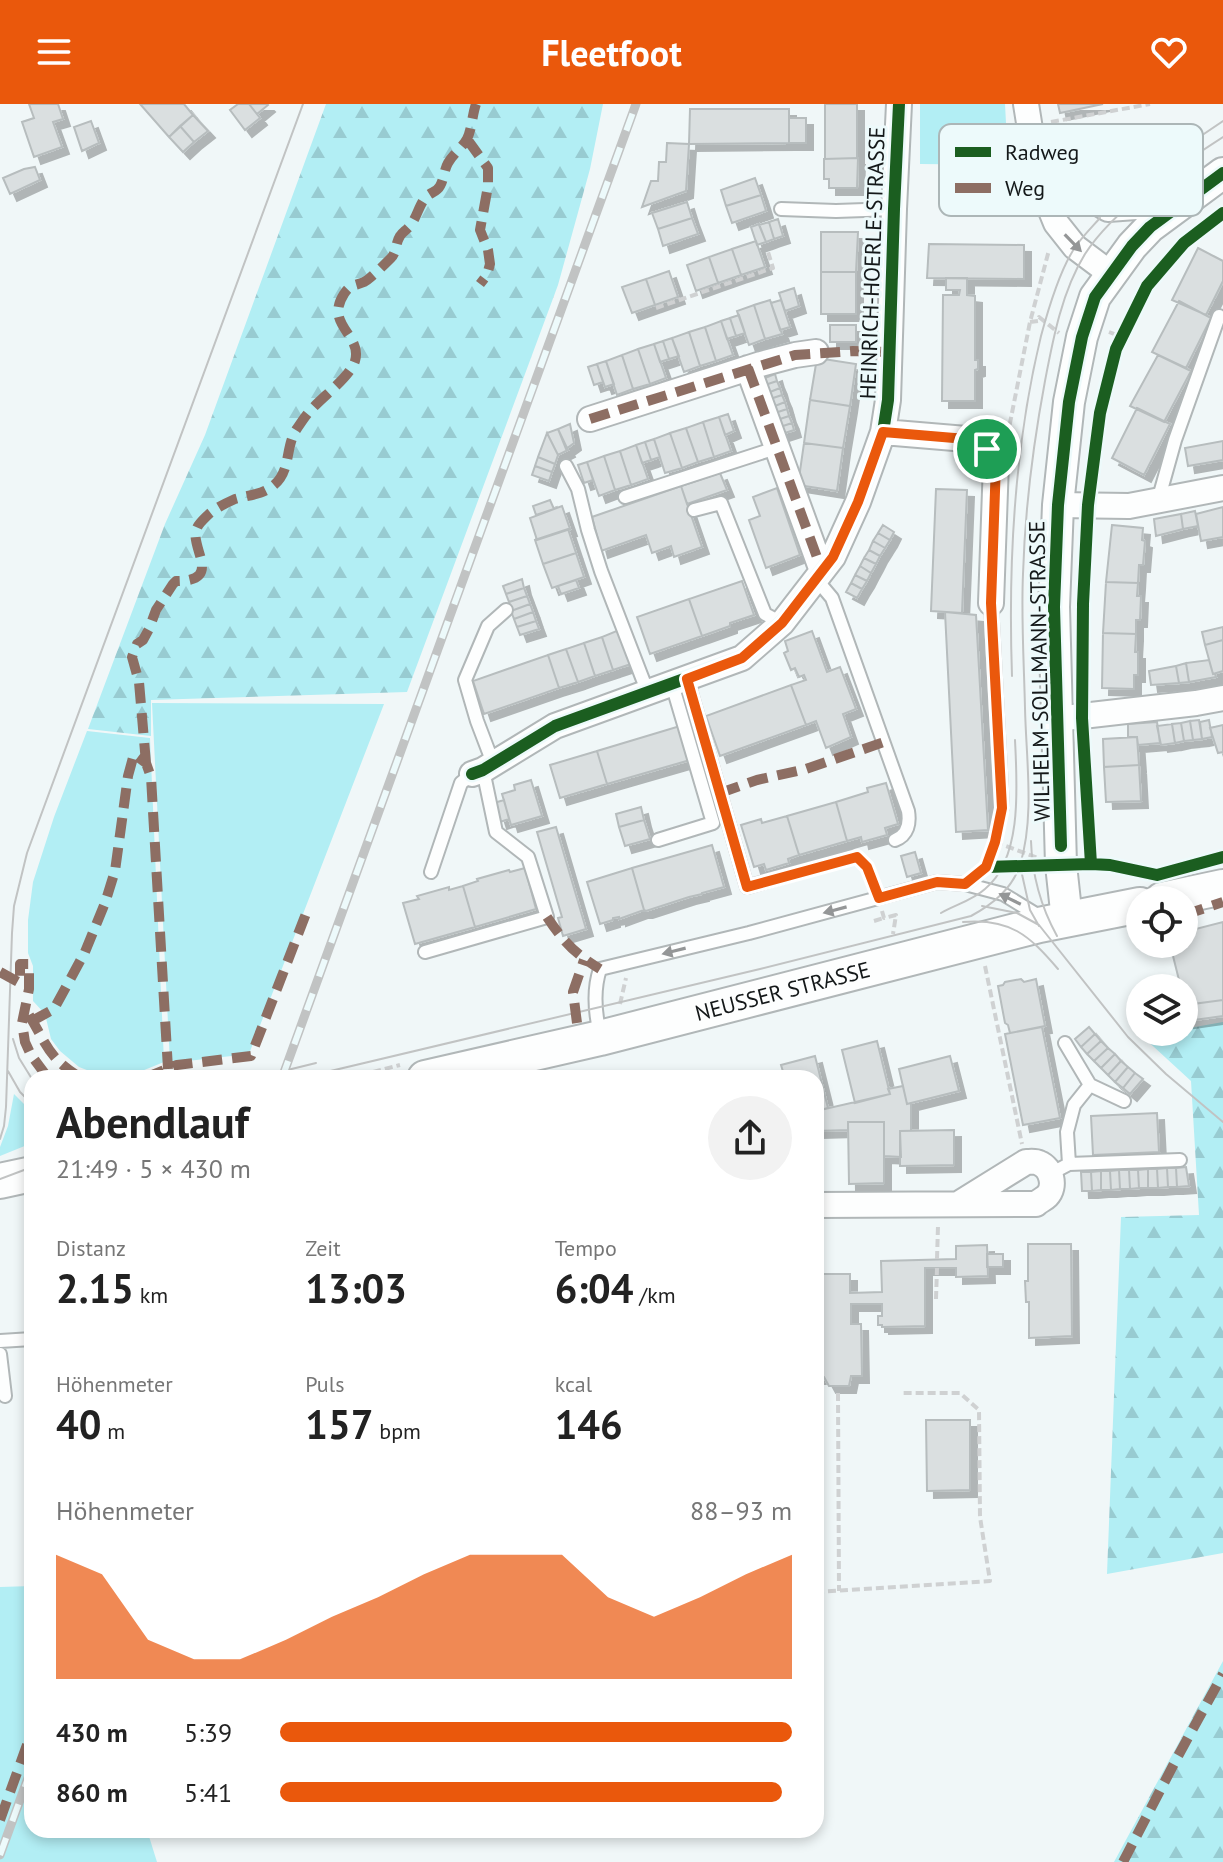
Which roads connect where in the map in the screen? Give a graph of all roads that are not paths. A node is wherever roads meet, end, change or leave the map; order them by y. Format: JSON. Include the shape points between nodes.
{"nodes":[{"id":1,"x":899,"y":104,"type":"edge"},
{"id":2,"x":1223,"y":173,"type":"edge"},
{"id":3,"x":1203,"y":187,"type":"edge"},
{"id":4,"x":781,"y":209,"type":"dead end"},
{"id":5,"x":894,"y":209,"type":"junction"},
{"id":6,"x":1053,"y":216,"type":"edge"},
{"id":7,"x":1113,"y":216,"type":"edge"},
{"id":8,"x":1164,"y":216,"type":"edge"},
{"id":9,"x":1132,"y":246,"type":"junction"},
{"id":10,"x":1111,"y":274,"type":"junction"},
{"id":11,"x":1219,"y":316,"type":"dead end"},
{"id":12,"x":816,"y":352,"type":"dead end"},
{"id":13,"x":748,"y":368,"type":"junction"},
{"id":14,"x":590,"y":419,"type":"dead end"},
{"id":15,"x":883,"y":432,"type":"junction"},
{"id":16,"x":776,"y":448,"type":"junction"},
{"id":17,"x":566,"y":466,"type":"dead end"},
{"id":18,"x":1223,"y":488,"type":"edge"},
{"id":19,"x":625,"y":497,"type":"dead end"},
{"id":20,"x":1158,"y":501,"type":"junction"},
{"id":21,"x":1058,"y":505,"type":"junction"},
{"id":22,"x":694,"y":510,"type":"dead end"},
{"id":23,"x":819,"y":575,"type":"junction"},
{"id":24,"x":991,"y":603,"type":"joint"},
{"id":25,"x":506,"y":610,"type":"dead end"},
{"id":26,"x":782,"y":623,"type":"junction"},
{"id":27,"x":679,"y":681,"type":"junction"},
{"id":28,"x":648,"y":693,"type":"junction"},
{"id":29,"x":1223,"y":698,"type":"edge"},
{"id":30,"x":1056,"y":719,"type":"junction"},
{"id":31,"x":483,"y":769,"type":"junction"},
{"id":32,"x":1002,"y":808,"type":"road end"},
{"id":33,"x":658,"y":840,"type":"dead end"},
{"id":34,"x":895,"y":840,"type":"dead end"},
{"id":35,"x":851,"y":857,"type":"road end"},
{"id":36,"x":431,"y":872,"type":"dead end"},
{"id":37,"x":1223,"y":887,"type":"edge"},
{"id":38,"x":1198,"y":892,"type":"edge"},
{"id":39,"x":1126,"y":908,"type":"edge"},
{"id":40,"x":1058,"y":922,"type":"junction"},
{"id":41,"x":425,"y":952,"type":"dead end"},
{"id":42,"x":609,"y":1025,"type":"junction"},
{"id":43,"x":1065,"y":1043,"type":"dead end"},
{"id":44,"x":482,"y":1070,"type":"edge"},
{"id":45,"x":1090,"y":1085,"type":"junction"},
{"id":46,"x":1124,"y":1101,"type":"dead end"},
{"id":47,"x":1180,"y":1160,"type":"dead end"},
{"id":48,"x":1059,"y":1169,"type":"junction"},
{"id":49,"x":24,"y":1176,"type":"edge"},
{"id":50,"x":0,"y":1181,"type":"edge"},
{"id":51,"x":949,"y":1203,"type":"junction"},
{"id":52,"x":824,"y":1205,"type":"edge"},
{"id":53,"x":24,"y":1340,"type":"edge"},
{"id":54,"x":0,"y":1341,"type":"edge"},
{"id":55,"x":0,"y":1354,"type":"edge"},
{"id":56,"x":5,"y":1396,"type":"dead end"}],
"edges":[{"from":1,"to":5,"type":"street","name":"HEINRICH-HOERLE-STRASSE"},
{"from":2,"to":3,"type":"street","name":"WILHELM-SOLLMANN-STRASSE"},
{"from":4,"to":5,"type":"lane"},
{"from":5,"to":15,"type":"street","name":"HEINRICH-HOERLE-STRASSE"},
{"from":6,"to":10,"type":"street","one_way":true,"via":[[1075,247]]},
{"from":7,"to":9,"type":"street"},
{"from":8,"to":9,"type":"street","name":"WILHELM-SOLLMANN-STRASSE"},
{"from":9,"to":10,"type":"street","name":"WILHELM-SOLLMANN-STRASSE"},
{"from":10,"to":21,"type":"street","name":"WILHELM-SOLLMANN-STRASSE","via":[[1095,297],[1082,337]]},
{"from":11,"to":20,"type":"lane"},
{"from":12,"to":13,"type":"street"},
{"from":13,"to":14,"type":"street"},
{"from":13,"to":16,"type":"street"},
{"from":15,"to":23,"type":"street","name":"HEINRICH-HOERLE-STRASSE","via":[[858,502]]},
{"from":15,"to":24,"type":"street","name":"HEINRICH-HOERLE-STRASSE","via":[[978,440],[996,463]]},
{"from":16,"to":19,"type":"lane"},
{"from":16,"to":23,"type":"street"},
{"from":17,"to":28,"type":"lane"},
{"from":18,"to":20,"type":"street"},
{"from":20,"to":21,"type":"street"},
{"from":21,"to":30,"type":"street","name":"WILHELM-SOLLMANN-STRASSE"},
{"from":22,"to":26,"type":"lane","via":[[721,503],[765,614]]},
{"from":23,"to":26,"type":"street","name":"HEINRICH-HOERLE-STRASSE"},
{"from":23,"to":34,"type":"lane","via":[[832,598],[908,811],[908,827]]},
{"from":24,"to":32,"type":"lane"},
{"from":25,"to":31,"type":"lane","via":[[488,626],[465,680]]},
{"from":26,"to":27,"type":"street","name":"HEINRICH-HOERLE-STRASSE","via":[[742,658]]},
{"from":27,"to":28,"type":"street","name":"HEINRICH-HOERLE-STRASSE"},
{"from":27,"to":33,"type":"lane","via":[[713,823]]},
{"from":27,"to":35,"type":"lane","via":[[747,887]]},
{"from":28,"to":31,"type":"street","name":"HEINRICH-HOERLE-STRASSE","via":[[555,726]]},
{"from":29,"to":30,"type":"street"},
{"from":30,"to":40,"type":"street","name":"WILHELM-SOLLMANN-STRASSE"},
{"from":31,"to":36,"type":"lane","via":[[461,783]]},
{"from":31,"to":41,"type":"lane","via":[[496,832],[528,857],[547,917]]},
{"from":37,"to":38,"type":"main road"},
{"from":39,"to":40,"type":"main road","name":"NEUSSER STRASSE"},
{"from":40,"to":42,"type":"main road","name":"NEUSSER STRASSE"},
{"from":40,"to":42,"type":"lane","one_way":true,"via":[[1003,894],[937,882],[600,969],[596,1019]]},
{"from":42,"to":44,"type":"main road","name":"NEUSSER STRASSE"},
{"from":43,"to":45,"type":"lane"},
{"from":45,"to":46,"type":"lane"},
{"from":45,"to":48,"type":"lane","via":[[1074,1105]]},
{"from":47,"to":48,"type":"lane"},
{"from":48,"to":51,"type":"street","via":[[1026,1162]]},
{"from":48,"to":51,"type":"street","via":[[1049,1195],[1036,1204]]},
{"from":49,"to":50,"type":"main road"},
{"from":51,"to":52,"type":"street"},
{"from":53,"to":54,"type":"lane"},
{"from":55,"to":56,"type":"lane"}]}
